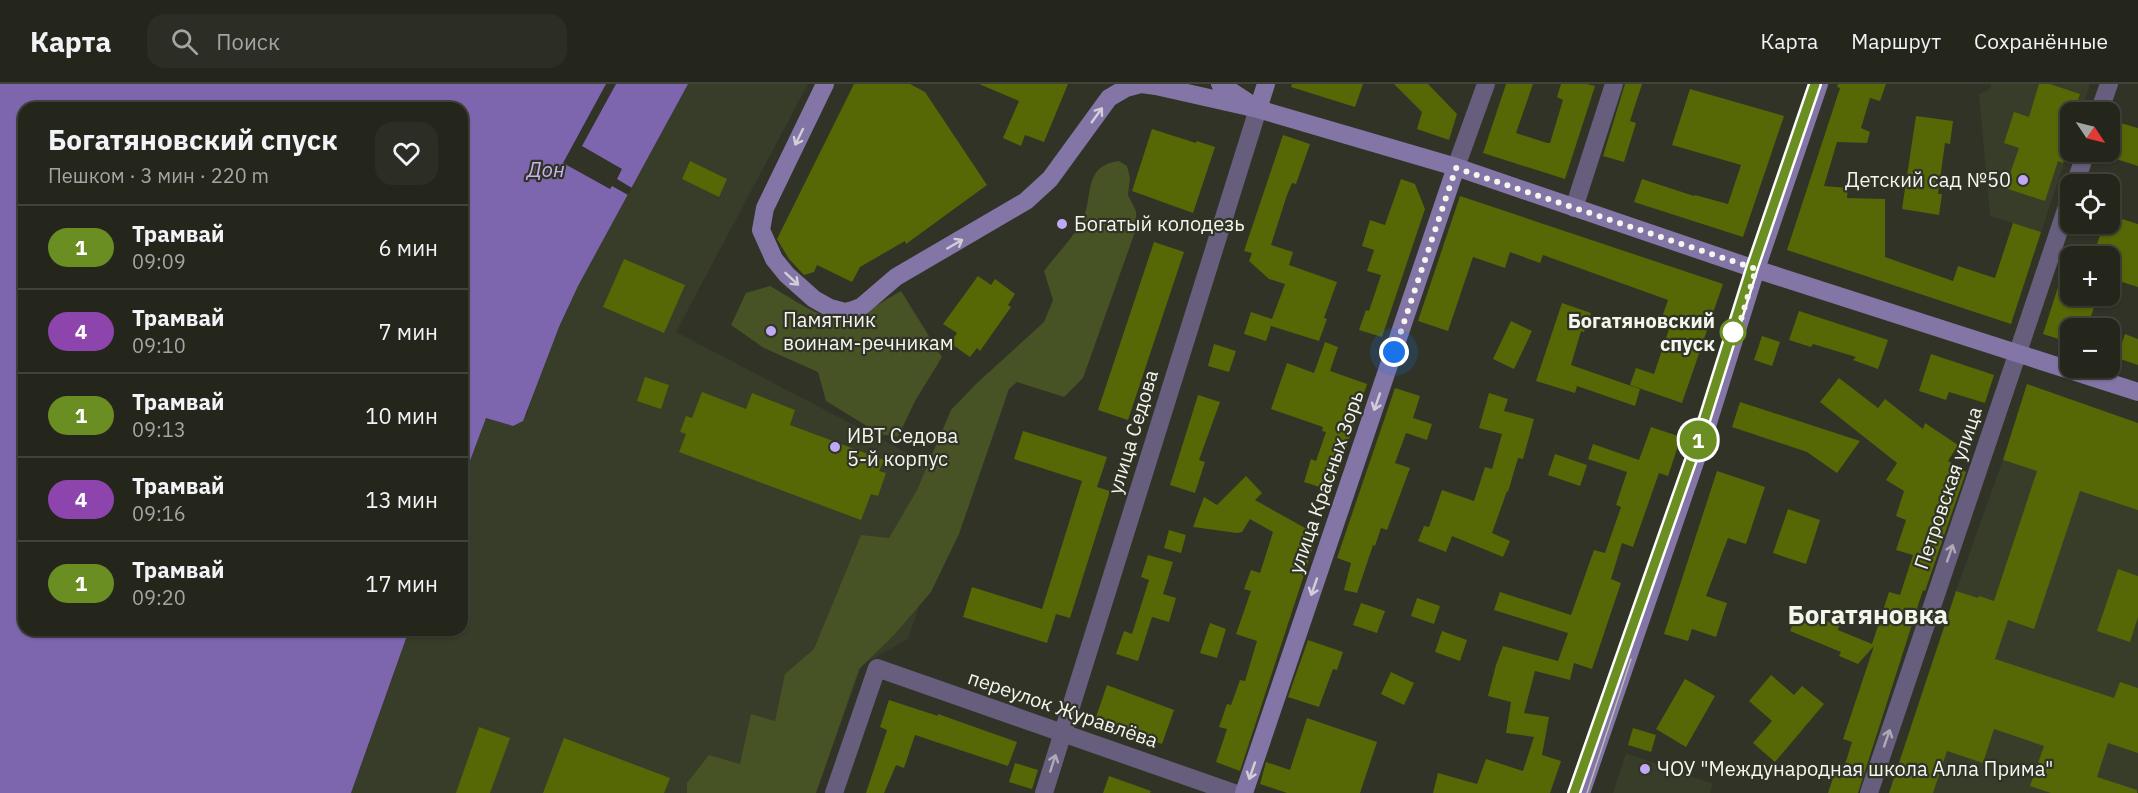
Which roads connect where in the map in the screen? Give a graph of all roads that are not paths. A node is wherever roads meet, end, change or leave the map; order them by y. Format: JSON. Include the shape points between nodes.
{"nodes":[{"id":1,"x":825,"y":84,"type":"edge"},
{"id":2,"x":1220,"y":84,"type":"edge"},
{"id":3,"x":1266,"y":84,"type":"edge"},
{"id":4,"x":1486,"y":84,"type":"edge"},
{"id":5,"x":1614,"y":84,"type":"edge"},
{"id":6,"x":1819,"y":84,"type":"edge"},
{"id":7,"x":2109,"y":84,"type":"edge"},
{"id":8,"x":2103,"y":102,"type":"edge"},
{"id":9,"x":1258,"y":109,"type":"junction"},
{"id":10,"x":1456,"y":168,"type":"junction"},
{"id":11,"x":1574,"y":208,"type":"junction"},
{"id":12,"x":2060,"y":228,"type":"edge"},
{"id":13,"x":1756,"y":269,"type":"junction"},
{"id":14,"x":2018,"y":352,"type":"junction"},
{"id":15,"x":2138,"y":392,"type":"edge"},
{"id":16,"x":1063,"y":733,"type":"junction"},
{"id":17,"x":834,"y":793,"type":"edge"},
{"id":18,"x":1044,"y":793,"type":"edge"},
{"id":19,"x":1234,"y":793,"type":"edge"},
{"id":20,"x":1244,"y":793,"type":"edge"},
{"id":21,"x":1581,"y":793,"type":"edge"},
{"id":22,"x":1869,"y":793,"type":"edge"}],
"edges":[{"from":1,"to":9,"type":"street","one_way":true,"via":[[765,208],[761,230],[774,260],[787,275],[814,299],[845,312],[861,307],[896,277],[1026,201],[1050,179],[1109,98],[1126,88],[1156,86]]},
{"from":2,"to":9,"type":"street"},
{"from":3,"to":9,"type":"street","name":"улица Седова"},
{"from":4,"to":10,"type":"street","name":"улица Красных Зорь"},
{"from":5,"to":11,"type":"street"},
{"from":6,"to":13,"type":"street"},
{"from":7,"to":8,"type":"street"},
{"from":9,"to":10,"type":"street"},
{"from":9,"to":16,"type":"street","name":"улица Седова"},
{"from":10,"to":11,"type":"street"},
{"from":10,"to":20,"type":"street","name":"улица Красных Зорь","one_way":true},
{"from":11,"to":13,"type":"street"},
{"from":12,"to":14,"type":"street","name":"Петровская улица"},
{"from":13,"to":14,"type":"street"},
{"from":13,"to":21,"type":"street"},
{"from":14,"to":15,"type":"street"},
{"from":22,"to":14,"type":"street","name":"Петровская улица","one_way":true},
{"from":16,"to":17,"type":"street","name":"переулок Журавлёва","via":[[877,668]]},
{"from":18,"to":16,"type":"street","name":"улица Седова","one_way":true},
{"from":16,"to":19,"type":"street","name":"переулок Журавлёва"}]}
